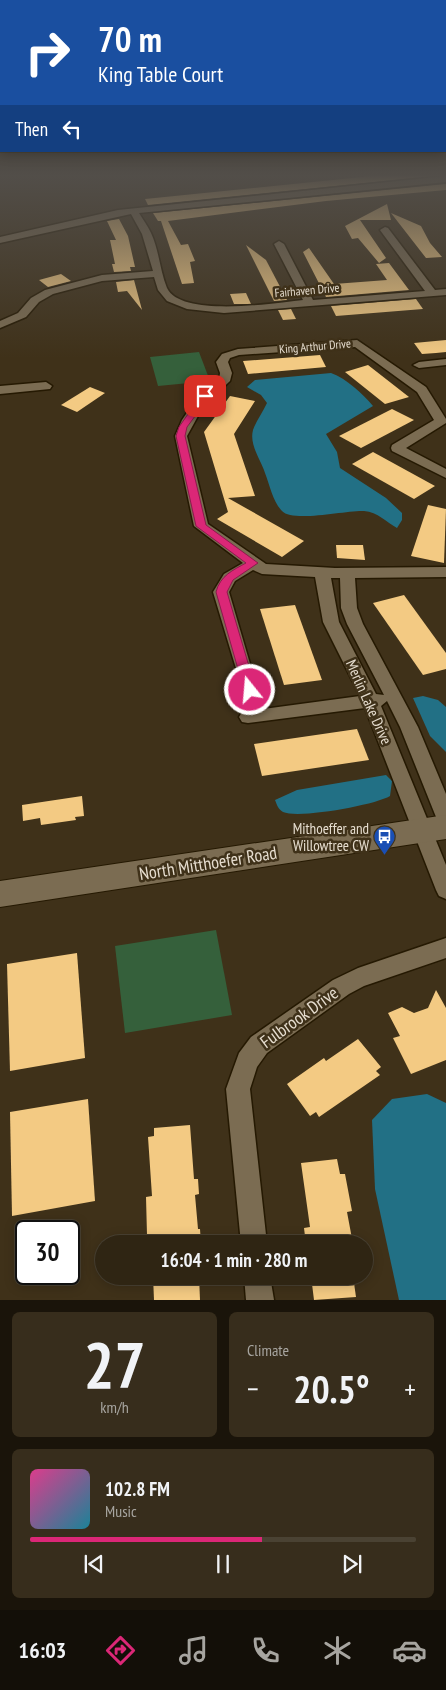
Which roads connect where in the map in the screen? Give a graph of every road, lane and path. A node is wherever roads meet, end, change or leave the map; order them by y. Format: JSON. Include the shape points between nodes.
{"nodes":[{"id":1,"x":14,"y":237,"type":"edge"},
{"id":2,"x":148,"y":237,"type":"edge"},
{"id":3,"x":390,"y":237,"type":"edge"},
{"id":4,"x":0,"y":240,"type":"edge"},
{"id":5,"x":279,"y":244,"type":"dead end"},
{"id":6,"x":159,"y":274,"type":"junction"},
{"id":7,"x":446,"y":292,"type":"edge"},
{"id":8,"x":432,"y":293,"type":"junction"},
{"id":9,"x":310,"y":303,"type":"junction"},
{"id":10,"x":0,"y":325,"type":"edge"},
{"id":11,"x":446,"y":362,"type":"edge"},
{"id":12,"x":419,"y":365,"type":"dead end"},
{"id":13,"x":225,"y":380,"type":"joint"},
{"id":14,"x":46,"y":386,"type":"dead end"},
{"id":15,"x":0,"y":390,"type":"edge"},
{"id":16,"x":446,"y":474,"type":"edge"},
{"id":17,"x":253,"y":563,"type":"junction"},
{"id":18,"x":335,"y":573,"type":"junction"},
{"id":19,"x":444,"y":577,"type":"edge"},
{"id":20,"x":250,"y":690,"type":"dead end"},
{"id":21,"x":394,"y":698,"type":"junction"},
{"id":22,"x":371,"y":701,"type":"junction"},
{"id":23,"x":248,"y":717,"type":"dead end"},
{"id":24,"x":446,"y":817,"type":"edge"},
{"id":25,"x":434,"y":829,"type":"edge"},
{"id":26,"x":446,"y":890,"type":"edge"},
{"id":27,"x":0,"y":894,"type":"edge"},
{"id":28,"x":446,"y":948,"type":"edge"},
{"id":29,"x":253,"y":1235,"type":"edge"},
{"id":30,"x":259,"y":1285,"type":"edge"},
{"id":31,"x":260,"y":1300,"type":"edge"}],
"edges":[{"from":1,"to":4,"type":"street"},
{"from":2,"to":6,"type":"street"},
{"from":3,"to":8,"type":"street"},
{"from":5,"to":9,"type":"street"},
{"from":6,"to":9,"type":"street","name":"Fairhaven Drive","via":[[163,290],[171,299],[191,307],[216,310]]},
{"from":6,"to":10,"type":"street","via":[[102,278],[49,292],[35,300],[22,315]]},
{"from":7,"to":8,"type":"street","name":"Fairhaven Drive"},
{"from":8,"to":9,"type":"street","name":"Fairhaven Drive"},
{"from":11,"to":12,"type":"street"},
{"from":13,"to":16,"type":"street","name":"King Arthur Drive","via":[[222,360],[234,353],[357,343],[422,390],[441,421],[397,448]]},
{"from":13,"to":17,"type":"street","via":[[205,396],[183,427],[181,436],[201,526]]},
{"from":14,"to":15,"type":"street"},
{"from":17,"to":18,"type":"street","via":[[262,569]]},
{"from":17,"to":20,"type":"street","via":[[230,577],[222,592]]},
{"from":18,"to":19,"type":"street"},
{"from":18,"to":21,"type":"street","name":"Merlin Lake Drive","via":[[355,624]]},
{"from":18,"to":22,"type":"street","name":"Merlin Lake Drive","via":[[331,622]]},
{"from":21,"to":22,"type":"street"},
{"from":21,"to":24,"type":"street","name":"Merlin Lake Drive"},
{"from":22,"to":23,"type":"street"},
{"from":22,"to":25,"type":"street","name":"Merlin Lake Drive"},
{"from":25,"to":26,"type":"street","name":"Merlin Lake Drive"},
{"from":25,"to":27,"type":"main road","name":"North Mitthoefer Road"},
{"from":28,"to":29,"type":"street","name":"Fulbrook Drive","via":[[358,978],[341,987],[259,1045],[246,1061],[238,1089]]},
{"from":30,"to":31,"type":"street"}]}
